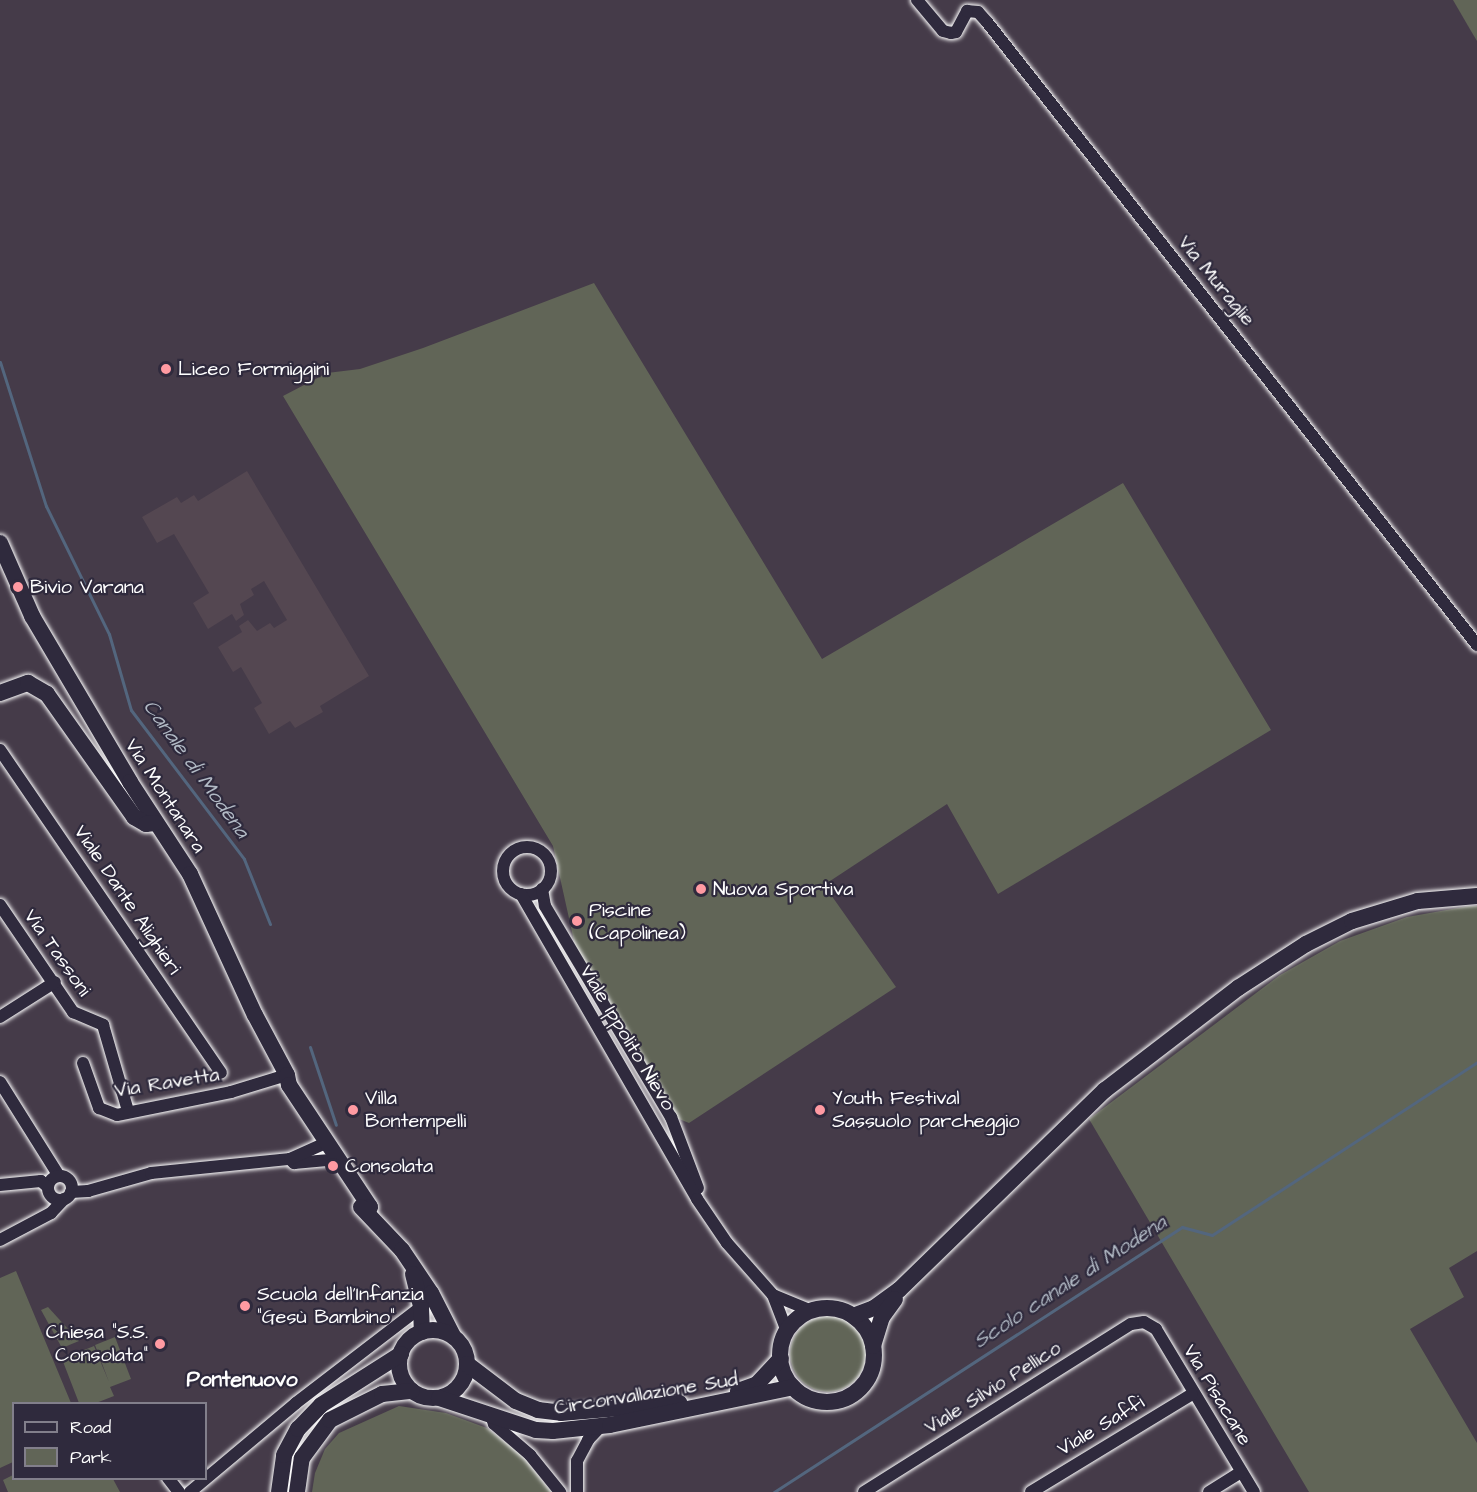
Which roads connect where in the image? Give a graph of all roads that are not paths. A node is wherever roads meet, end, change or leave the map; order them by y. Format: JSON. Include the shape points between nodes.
{"nodes":[{"id":1,"x":917,"y":0,"type":"edge"},
{"id":2,"x":0,"y":543,"type":"edge"},
{"id":3,"x":1477,"y":645,"type":"edge"},
{"id":4,"x":0,"y":693,"type":"edge"},
{"id":5,"x":0,"y":750,"type":"edge"},
{"id":6,"x":155,"y":823,"type":"junction"},
{"id":7,"x":542,"y":890,"type":"junction"},
{"id":8,"x":521,"y":894,"type":"junction"},
{"id":9,"x":1477,"y":896,"type":"edge"},
{"id":10,"x":0,"y":905,"type":"edge"},
{"id":11,"x":55,"y":982,"type":"junction"},
{"id":12,"x":0,"y":1017,"type":"edge"},
{"id":13,"x":83,"y":1063,"type":"dead end"},
{"id":14,"x":221,"y":1073,"type":"dead end"},
{"id":15,"x":287,"y":1075,"type":"junction"},
{"id":16,"x":0,"y":1082,"type":"edge"},
{"id":17,"x":128,"y":1111,"type":"junction"},
{"id":18,"x":325,"y":1144,"type":"junction"},
{"id":19,"x":290,"y":1159,"type":"junction"},
{"id":20,"x":330,"y":1160,"type":"junction"},
{"id":21,"x":59,"y":1176,"type":"junction"},
{"id":22,"x":0,"y":1185,"type":"edge"},
{"id":23,"x":48,"y":1187,"type":"junction"},
{"id":24,"x":67,"y":1196,"type":"junction"},
{"id":25,"x":700,"y":1200,"type":"junction"},
{"id":26,"x":369,"y":1211,"type":"junction"},
{"id":27,"x":0,"y":1240,"type":"edge"},
{"id":28,"x":409,"y":1261,"type":"junction"},
{"id":29,"x":899,"y":1290,"type":"junction"},
{"id":30,"x":773,"y":1295,"type":"junction"},
{"id":31,"x":422,"y":1307,"type":"junction"},
{"id":32,"x":812,"y":1311,"type":"junction"},
{"id":33,"x":854,"y":1316,"type":"junction"},
{"id":34,"x":1144,"y":1322,"type":"joint"},
{"id":35,"x":422,"y":1332,"type":"junction"},
{"id":36,"x":787,"y":1332,"type":"junction"},
{"id":37,"x":453,"y":1336,"type":"junction"},
{"id":38,"x":873,"y":1346,"type":"junction"},
{"id":39,"x":401,"y":1354,"type":"junction"},
{"id":40,"x":781,"y":1358,"type":"junction"},
{"id":41,"x":467,"y":1364,"type":"junction"},
{"id":42,"x":793,"y":1387,"type":"junction"},
{"id":43,"x":412,"y":1391,"type":"junction"},
{"id":44,"x":1192,"y":1394,"type":"junction"},
{"id":45,"x":439,"y":1398,"type":"junction"},
{"id":46,"x":491,"y":1415,"type":"junction"},
{"id":47,"x":600,"y":1427,"type":"junction"},
{"id":48,"x":1241,"y":1472,"type":"junction"},
{"id":49,"x":207,"y":1478,"type":"edge"},
{"id":50,"x":169,"y":1480,"type":"edge"},
{"id":51,"x":204,"y":1480,"type":"edge"},
{"id":52,"x":179,"y":1492,"type":"edge"},
{"id":53,"x":190,"y":1492,"type":"edge"},
{"id":54,"x":279,"y":1492,"type":"edge"},
{"id":55,"x":297,"y":1492,"type":"edge"},
{"id":56,"x":560,"y":1492,"type":"edge"},
{"id":57,"x":577,"y":1492,"type":"edge"},
{"id":58,"x":864,"y":1492,"type":"edge"},
{"id":59,"x":1031,"y":1492,"type":"edge"},
{"id":60,"x":1209,"y":1492,"type":"edge"},
{"id":61,"x":1254,"y":1492,"type":"edge"}],
"edges":[{"from":1,"to":3,"type":"street","name":"Via Muraglie","via":[[944,31],[956,32],[967,11],[978,12],[987,21]]},
{"from":2,"to":6,"type":"main road","name":"Via Montanara","via":[[32,616]]},
{"from":4,"to":6,"type":"main road","via":[[28,684],[47,694],[130,812],[140,822]]},
{"from":5,"to":14,"type":"street","name":"Viale Dante Alighieri"},
{"from":6,"to":15,"type":"main road","name":"Via Montanara","via":[[190,874]]},
{"from":7,"to":8,"type":"street"},
{"from":7,"to":8,"type":"street","via":[[551,873],[548,860],[538,850],[520,848],[507,858],[503,872],[509,887]]},
{"from":7,"to":25,"type":"street","name":"Viale Ippolito Nievo","via":[[545,906],[671,1117]]},
{"from":8,"to":25,"type":"street","name":"Viale Ippolito Nievo"},
{"from":9,"to":29,"type":"main road","via":[[1418,901],[1352,921],[1306,944],[1238,988],[1105,1090]]},
{"from":10,"to":11,"type":"street","name":"Via Tassoni"},
{"from":11,"to":12,"type":"street"},
{"from":11,"to":17,"type":"street","name":"Via Tassoni","via":[[73,1012],[103,1025]]},
{"from":13,"to":17,"type":"street","name":"Via Ravetta","via":[[99,1108],[117,1114]]},
{"from":15,"to":17,"type":"street","name":"Via Ravetta","via":[[231,1092]]},
{"from":15,"to":18,"type":"main road","name":"Via Montanara","via":[[282,1088]]},
{"from":16,"to":21,"type":"street"},
{"from":18,"to":19,"type":"street"},
{"from":18,"to":20,"type":"main road","name":"Via Montanara"},
{"from":18,"to":26,"type":"main road","name":"Via Montanara","via":[[370,1207]]},
{"from":19,"to":20,"type":"street"},
{"from":19,"to":24,"type":"street","via":[[151,1173]]},
{"from":20,"to":26,"type":"main road","name":"Via Montanara","via":[[363,1210]]},
{"from":21,"to":23,"type":"street"},
{"from":21,"to":24,"type":"street","via":[[69,1181]]},
{"from":22,"to":23,"type":"street","via":[[41,1181]]},
{"from":23,"to":24,"type":"street","via":[[52,1197]]},
{"from":24,"to":27,"type":"street","via":[[51,1213]]},
{"from":25,"to":30,"type":"street","name":"Viale Ippolito Nievo","via":[[727,1243]]},
{"from":26,"to":28,"type":"main road","name":"Via Montanara"},
{"from":28,"to":31,"type":"main road","name":"Via Montanara"},
{"from":28,"to":37,"type":"main road","name":"Via Montanara","via":[[432,1293]]},
{"from":29,"to":33,"type":"main road","via":[[874,1308]]},
{"from":29,"to":38,"type":"main road","via":[[882,1317]]},
{"from":30,"to":32,"type":"street","name":"Viale Ippolito Nievo"},
{"from":30,"to":36,"type":"street","name":"Viale Ippolito Nievo"},
{"from":31,"to":35,"type":"main road","name":"Via Montanara"},
{"from":31,"to":49,"type":"street","via":[[296,1403]]},
{"from":32,"to":33,"type":"main road","via":[[840,1310]]},
{"from":32,"to":36,"type":"main road"},
{"from":33,"to":38,"type":"main road","via":[[863,1324]]},
{"from":34,"to":44,"type":"street","name":"Via Pisacane","via":[[1156,1329]]},
{"from":34,"to":58,"type":"street","name":"Viale Silvio Pellico","via":[[1131,1324]]},
{"from":35,"to":37,"type":"main road","via":[[432,1330]]},
{"from":35,"to":39,"type":"main road","via":[[409,1341]]},
{"from":36,"to":40,"type":"main road"},
{"from":37,"to":41,"type":"main road","name":"Circonvallazione Sud"},
{"from":38,"to":42,"type":"main road","via":[[869,1376],[849,1397],[819,1401]]},
{"from":39,"to":43,"type":"main road","via":[[401,1374]]},
{"from":39,"to":54,"type":"main road","via":[[321,1405],[298,1429],[285,1455]]},
{"from":40,"to":41,"type":"main road","name":"Circonvallazione Sud","via":[[757,1384],[712,1400],[561,1413],[538,1410],[516,1401]]},
{"from":40,"to":42,"type":"main road"},
{"from":41,"to":45,"type":"main road","via":[[459,1386]]},
{"from":42,"to":47,"type":"main road","name":"Circonvallazione Sud"},
{"from":43,"to":45,"type":"main road","name":"Circonvallazione Sud"},
{"from":43,"to":55,"type":"main road","name":"Circonvallazione Sud","via":[[382,1394],[330,1420],[302,1458]]},
{"from":44,"to":48,"type":"street","name":"Via Pisacane"},
{"from":44,"to":59,"type":"street","name":"Viale Saffi"},
{"from":45,"to":46,"type":"main road","name":"Circonvallazione Sud"},
{"from":46,"to":47,"type":"main road","name":"Circonvallazione Sud","via":[[536,1430]]},
{"from":46,"to":56,"type":"street","via":[[494,1424],[530,1455]]},
{"from":47,"to":57,"type":"street","via":[[577,1461]]},
{"from":48,"to":60,"type":"street"},
{"from":48,"to":61,"type":"street","name":"Via Pisacane"},
{"from":50,"to":52,"type":"street"},
{"from":51,"to":53,"type":"street"}]}
